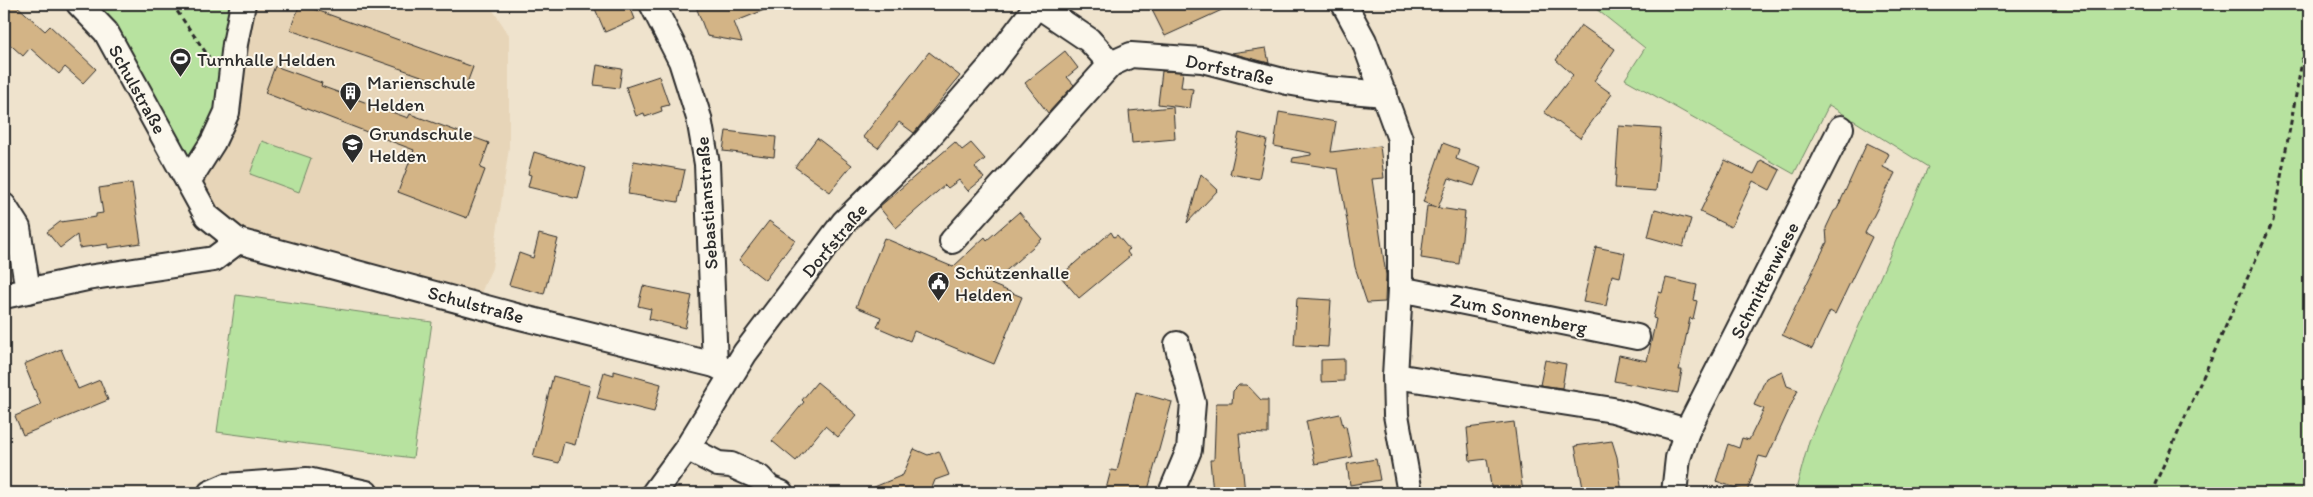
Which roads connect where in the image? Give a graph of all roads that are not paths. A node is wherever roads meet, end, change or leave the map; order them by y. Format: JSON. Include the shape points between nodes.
{"nodes":[{"id":1,"x":79,"y":4,"type":"edge"},
{"id":2,"x":243,"y":4,"type":"edge"},
{"id":3,"x":652,"y":4,"type":"edge"},
{"id":4,"x":1037,"y":4,"type":"edge"},
{"id":5,"x":1344,"y":4,"type":"edge"},
{"id":6,"x":1112,"y":64,"type":"junction"},
{"id":7,"x":1385,"y":94,"type":"junction"},
{"id":8,"x":1841,"y":128,"type":"dead end"},
{"id":9,"x":189,"y":180,"type":"junction"},
{"id":10,"x":4,"y":206,"type":"edge"},
{"id":11,"x":952,"y":241,"type":"dead end"},
{"id":12,"x":238,"y":242,"type":"junction"},
{"id":13,"x":1400,"y":289,"type":"junction"},
{"id":14,"x":28,"y":290,"type":"junction"},
{"id":15,"x":4,"y":296,"type":"edge"},
{"id":16,"x":1638,"y":337,"type":"dead end"},
{"id":17,"x":1177,"y":344,"type":"dead end"},
{"id":18,"x":723,"y":369,"type":"junction"},
{"id":19,"x":1395,"y":376,"type":"junction"},
{"id":20,"x":1687,"y":431,"type":"junction"},
{"id":21,"x":687,"y":448,"type":"junction"},
{"id":22,"x":210,"y":493,"type":"edge"},
{"id":23,"x":366,"y":493,"type":"edge"},
{"id":24,"x":654,"y":493,"type":"edge"},
{"id":25,"x":782,"y":493,"type":"edge"},
{"id":26,"x":1171,"y":493,"type":"edge"},
{"id":27,"x":1410,"y":493,"type":"edge"},
{"id":28,"x":1674,"y":493,"type":"edge"}],
"edges":[{"from":1,"to":9,"type":"street","name":"Schulstraße","via":[[106,32]]},
{"from":2,"to":9,"type":"street","via":[[227,112]]},
{"from":3,"to":18,"type":"street","name":"Sebastianstraße","via":[[682,61],[699,118],[707,164]]},
{"from":4,"to":6,"type":"street","name":"Dorfstraße","via":[[1089,40]]},
{"from":4,"to":18,"type":"street","name":"Dorfstraße","via":[[990,67],[921,146],[844,222]]},
{"from":5,"to":7,"type":"street","via":[[1364,41]]},
{"from":6,"to":7,"type":"street","name":"Dorfstraße","via":[[1131,55],[1202,60],[1287,82]]},
{"from":6,"to":11,"type":"street"},
{"from":7,"to":13,"type":"street","via":[[1400,139]]},
{"from":8,"to":20,"type":"street","name":"Schmittenwiese"},
{"from":9,"to":12,"type":"street","name":"Schulstraße","via":[[207,216]]},
{"from":10,"to":14,"type":"street","via":[[18,228]]},
{"from":12,"to":14,"type":"street","via":[[214,259]]},
{"from":12,"to":18,"type":"street","name":"Schulstraße"},
{"from":13,"to":16,"type":"street","name":"Zum Sonnenberg"},
{"from":13,"to":19,"type":"street"},
{"from":14,"to":15,"type":"street"},
{"from":17,"to":26,"type":"street","via":[[1193,403],[1189,450]]},
{"from":18,"to":21,"type":"street","name":"Dorfstraße"},
{"from":19,"to":20,"type":"street","via":[[1613,410]]},
{"from":19,"to":27,"type":"street","via":[[1396,415]]},
{"from":20,"to":28,"type":"street","name":"Schmittenwiese","via":[[1678,458]]},
{"from":21,"to":24,"type":"street","name":"Dorfstraße"},
{"from":21,"to":25,"type":"street","via":[[718,464],[731,465],[760,478],[769,488]]},
{"from":22,"to":23,"type":"street","via":[[226,486],[307,480]]}]}
